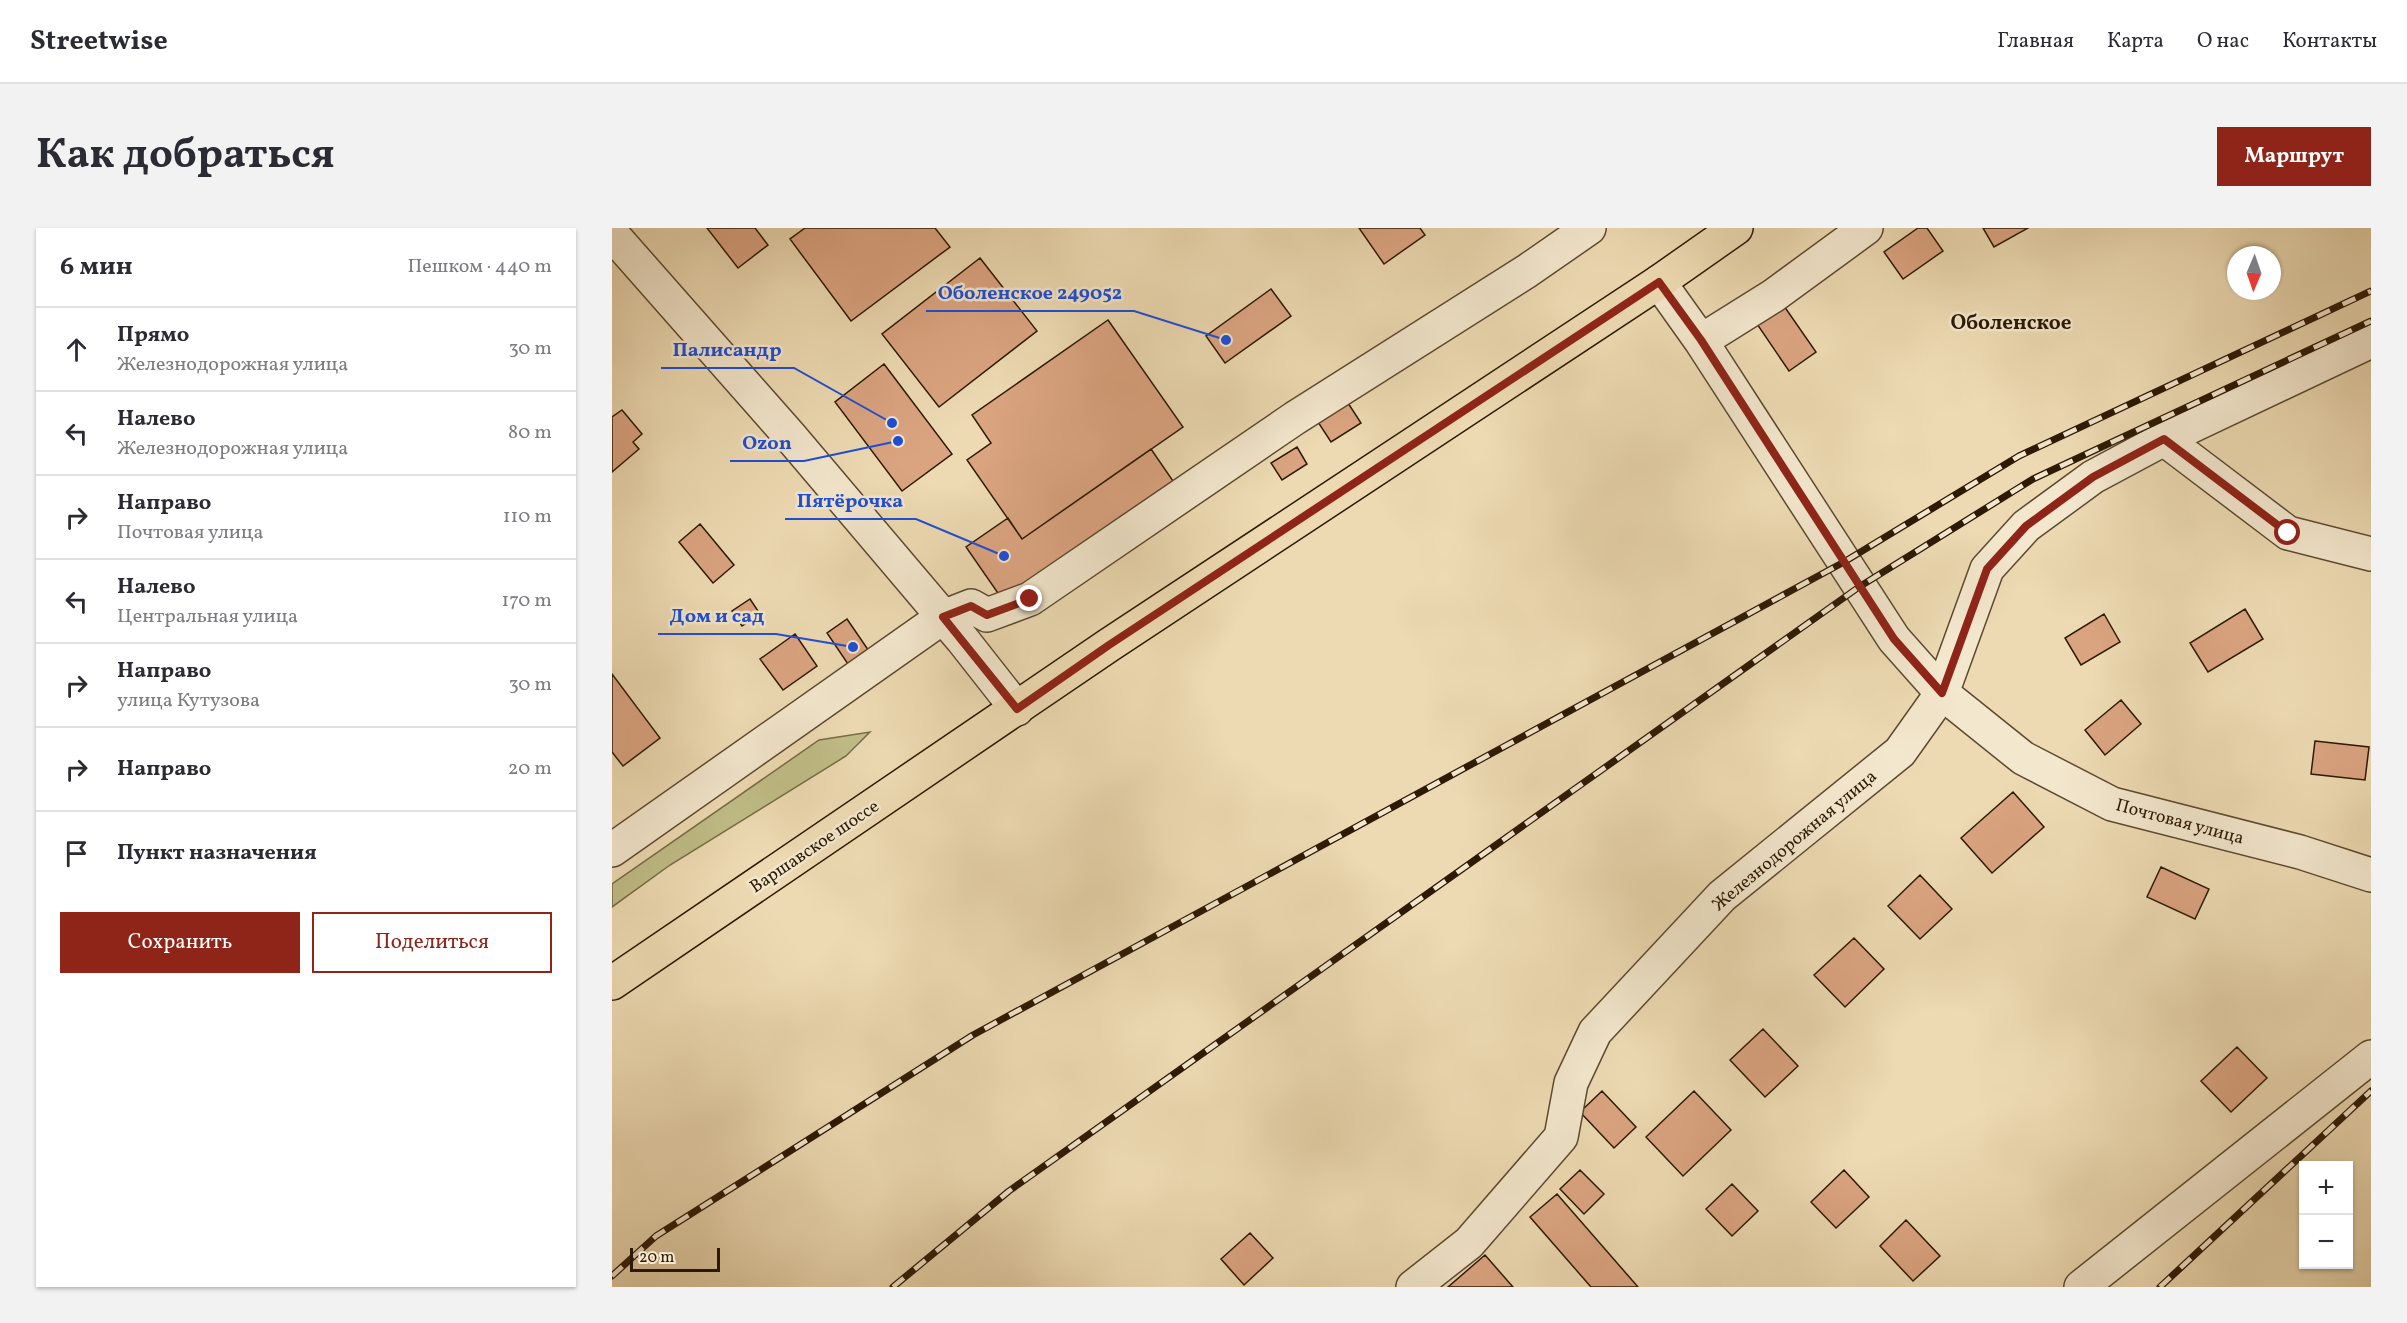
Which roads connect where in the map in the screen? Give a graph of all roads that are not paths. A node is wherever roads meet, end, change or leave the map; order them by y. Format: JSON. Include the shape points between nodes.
{"nodes":[{"id":1,"x":1589,"y":228,"type":"edge"},
{"id":2,"x":1736,"y":228,"type":"edge"},
{"id":3,"x":1866,"y":228,"type":"edge"},
{"id":4,"x":613,"y":237,"type":"edge"},
{"id":5,"x":1659,"y":282,"type":"junction"},
{"id":6,"x":1701,"y":340,"type":"junction"},
{"id":7,"x":2371,"y":341,"type":"edge"},
{"id":8,"x":2164,"y":439,"type":"junction"},
{"id":9,"x":2371,"y":554,"type":"edge"},
{"id":10,"x":943,"y":617,"type":"junction"},
{"id":11,"x":1942,"y":693,"type":"junction"},
{"id":12,"x":1017,"y":709,"type":"junction"},
{"id":13,"x":612,"y":850,"type":"edge"},
{"id":14,"x":2371,"y":875,"type":"edge"},
{"id":15,"x":612,"y":983,"type":"edge"},
{"id":16,"x":2371,"y":1057,"type":"edge"},
{"id":17,"x":1413,"y":1287,"type":"edge"},
{"id":18,"x":2081,"y":1287,"type":"edge"}],
"edges":[{"from":1,"to":10,"type":"street","via":[[1295,418],[1030,599],[987,615],[971,606]]},
{"from":2,"to":5,"type":"main road","name":"Варшавское шоссе"},
{"from":3,"to":6,"type":"street","via":[[1773,296]]},
{"from":4,"to":10,"type":"street","via":[[790,436]]},
{"from":5,"to":6,"type":"street","name":"Почтовая улица"},
{"from":5,"to":12,"type":"main road","name":"Варшавское шоссе"},
{"from":6,"to":11,"type":"street","name":"Почтовая улица","via":[[1894,639]]},
{"from":7,"to":8,"type":"street","name":"Железнодорожная улица"},
{"from":8,"to":9,"type":"street","via":[[2288,533]]},
{"from":8,"to":11,"type":"street","name":"Железнодорожная улица","via":[[2093,477],[2026,526],[1987,569]]},
{"from":10,"to":12,"type":"street"},
{"from":10,"to":13,"type":"street"},
{"from":11,"to":14,"type":"street","name":"Почтовая улица","via":[[2023,758],[2112,804],[2300,852]]},
{"from":11,"to":17,"type":"street","name":"Железнодорожная улица","via":[[1900,752],[1722,896],[1595,1032],[1571,1083],[1561,1137],[1469,1243]]},
{"from":12,"to":15,"type":"main road","name":"Варшавское шоссе"},
{"from":16,"to":18,"type":"street"}]}
